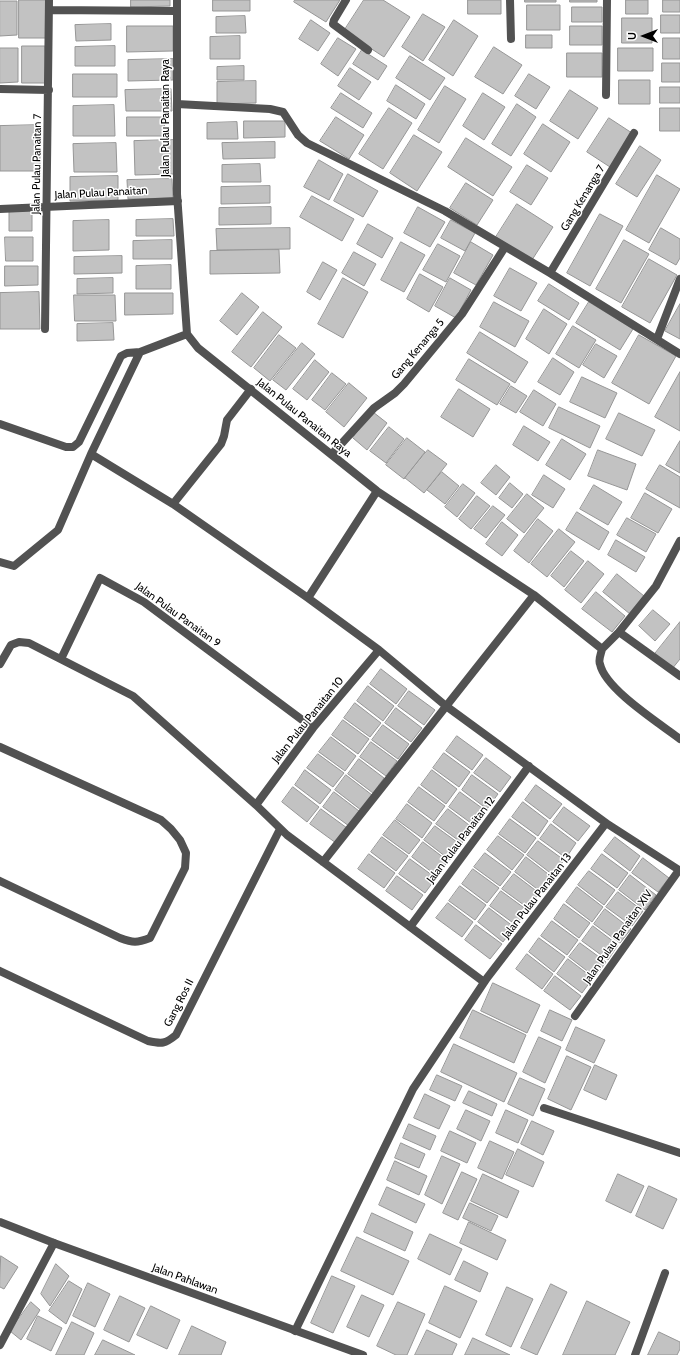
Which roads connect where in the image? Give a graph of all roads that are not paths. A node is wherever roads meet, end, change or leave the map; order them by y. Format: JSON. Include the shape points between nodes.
{"nodes":[{"id":1,"x":49,"y":0,"type":"edge"},
{"id":2,"x":177,"y":0,"type":"edge"},
{"id":3,"x":346,"y":0,"type":"edge"},
{"id":4,"x":510,"y":0,"type":"edge"},
{"id":5,"x":606,"y":0,"type":"edge"},
{"id":6,"x":49,"y":10,"type":"junction"},
{"id":7,"x":178,"y":11,"type":"junction"},
{"id":8,"x":511,"y":39,"type":"dead end"},
{"id":9,"x":368,"y":50,"type":"dead end"},
{"id":10,"x":0,"y":89,"type":"edge"},
{"id":11,"x":49,"y":90,"type":"junction"},
{"id":12,"x":606,"y":95,"type":"dead end"},
{"id":13,"x":177,"y":104,"type":"junction"},
{"id":14,"x":634,"y":133,"type":"dead end"},
{"id":15,"x":178,"y":201,"type":"junction"},
{"id":16,"x":47,"y":207,"type":"junction"},
{"id":17,"x":0,"y":209,"type":"edge"},
{"id":18,"x":505,"y":247,"type":"junction"},
{"id":19,"x":550,"y":273,"type":"junction"},
{"id":20,"x":680,"y":279,"type":"edge"},
{"id":21,"x":45,"y":329,"type":"dead end"},
{"id":22,"x":187,"y":334,"type":"junction"},
{"id":23,"x":657,"y":340,"type":"junction"},
{"id":24,"x":140,"y":352,"type":"junction"},
{"id":25,"x":680,"y":354,"type":"edge"},
{"id":26,"x":251,"y":389,"type":"junction"},
{"id":27,"x":0,"y":424,"type":"edge"},
{"id":28,"x":91,"y":454,"type":"junction"},
{"id":29,"x":332,"y":454,"type":"junction"},
{"id":30,"x":377,"y":491,"type":"junction"},
{"id":31,"x":173,"y":504,"type":"junction"},
{"id":32,"x":680,"y":541,"type":"edge"},
{"id":33,"x":0,"y":562,"type":"edge"},
{"id":34,"x":534,"y":594,"type":"junction"},
{"id":35,"x":308,"y":598,"type":"junction"},
{"id":36,"x":619,"y":632,"type":"junction"},
{"id":37,"x":602,"y":649,"type":"junction"},
{"id":38,"x":379,"y":650,"type":"junction"},
{"id":39,"x":61,"y":659,"type":"junction"},
{"id":40,"x":0,"y":664,"type":"edge"},
{"id":41,"x":680,"y":676,"type":"edge"},
{"id":42,"x":446,"y":706,"type":"junction"},
{"id":43,"x":313,"y":728,"type":"junction"},
{"id":44,"x":680,"y":739,"type":"edge"},
{"id":45,"x":0,"y":747,"type":"edge"},
{"id":46,"x":529,"y":766,"type":"junction"},
{"id":47,"x":256,"y":805,"type":"junction"},
{"id":48,"x":606,"y":823,"type":"junction"},
{"id":49,"x":280,"y":829,"type":"junction"},
{"id":50,"x":323,"y":862,"type":"junction"},
{"id":51,"x":0,"y":881,"type":"edge"},
{"id":52,"x":410,"y":927,"type":"junction"},
{"id":53,"x":0,"y":971,"type":"edge"},
{"id":54,"x":484,"y":982,"type":"junction"},
{"id":55,"x":575,"y":1016,"type":"dead end"},
{"id":56,"x":544,"y":1108,"type":"dead end"},
{"id":57,"x":680,"y":1153,"type":"edge"},
{"id":58,"x":0,"y":1222,"type":"edge"},
{"id":59,"x":54,"y":1243,"type":"junction"},
{"id":60,"x":665,"y":1273,"type":"dead end"},
{"id":61,"x":295,"y":1331,"type":"junction"},
{"id":62,"x":0,"y":1345,"type":"edge"},
{"id":63,"x":363,"y":1355,"type":"edge"},
{"id":64,"x":635,"y":1355,"type":"edge"}],
"edges":[{"from":1,"to":6,"type":"street","name":"Jalan Pulau Panaitan 7"},
{"from":2,"to":7,"type":"street","name":"Jalan Pulau Panaitan Raya"},
{"from":3,"to":9,"type":"street","via":[[333,24]]},
{"from":4,"to":8,"type":"street"},
{"from":5,"to":12,"type":"street"},
{"from":6,"to":7,"type":"street"},
{"from":6,"to":11,"type":"street","name":"Jalan Pulau Panaitan 7"},
{"from":7,"to":13,"type":"street","name":"Jalan Pulau Panaitan Raya"},
{"from":10,"to":11,"type":"street"},
{"from":11,"to":16,"type":"street","name":"Jalan Pulau Panaitan 7"},
{"from":13,"to":15,"type":"street","name":"Jalan Pulau Panaitan Raya"},
{"from":13,"to":18,"type":"street","via":[[270,109],[283,112],[298,135],[307,143],[445,211]]},
{"from":14,"to":19,"type":"street","name":"Gang Kenanga 7"},
{"from":15,"to":16,"type":"street","name":"Jalan Pulau Panaitan"},
{"from":15,"to":22,"type":"street","name":"Jalan Pulau Panaitan Raya"},
{"from":16,"to":17,"type":"street","name":"Jalan Pulau Panaitan"},
{"from":16,"to":21,"type":"street","name":"Jalan Pulau Panaitan 7"},
{"from":18,"to":19,"type":"street"},
{"from":18,"to":29,"type":"street","name":"Gang Kenanga 5","via":[[462,314],[395,393],[374,408]]},
{"from":19,"to":23,"type":"street"},
{"from":20,"to":23,"type":"street"},
{"from":22,"to":24,"type":"street"},
{"from":22,"to":26,"type":"street","name":"Jalan Pulau Panaitan Raya","via":[[198,348]]},
{"from":23,"to":25,"type":"street"},
{"from":24,"to":27,"type":"street","via":[[121,356],[76,446],[66,447]]},
{"from":24,"to":28,"type":"street"},
{"from":26,"to":29,"type":"street","name":"Jalan Pulau Panaitan Raya"},
{"from":26,"to":31,"type":"street","via":[[227,420],[221,444]]},
{"from":28,"to":31,"type":"street"},
{"from":28,"to":33,"type":"street","via":[[58,530],[14,566]]},
{"from":29,"to":30,"type":"street","name":"Jalan Pulau Panaitan Raya"},
{"from":30,"to":34,"type":"street","name":"Jalan Pulau Panaitan Raya"},
{"from":30,"to":35,"type":"street"},
{"from":31,"to":35,"type":"street"},
{"from":32,"to":36,"type":"street","via":[[656,586]]},
{"from":34,"to":37,"type":"street","name":"Jalan Pulau Panaitan Raya"},
{"from":34,"to":42,"type":"street"},
{"from":35,"to":38,"type":"street"},
{"from":36,"to":37,"type":"street"},
{"from":36,"to":41,"type":"street"},
{"from":37,"to":44,"type":"street","via":[[599,663],[607,680]]},
{"from":38,"to":42,"type":"street"},
{"from":38,"to":43,"type":"street","name":"Jalan Pulau Panaitan 10"},
{"from":39,"to":40,"type":"street","via":[[29,643],[19,642],[11,645]]},
{"from":39,"to":43,"type":"street","name":"Jalan Pulau Panaitan 9","via":[[100,578],[144,602]]},
{"from":39,"to":47,"type":"street","via":[[132,696]]},
{"from":42,"to":46,"type":"street"},
{"from":42,"to":50,"type":"street"},
{"from":43,"to":47,"type":"street","name":"Jalan Pulau Panaitan 10"},
{"from":45,"to":51,"type":"street","via":[[161,820],[172,829],[186,853],[185,868],[150,938],[140,942],[120,938]]},
{"from":46,"to":48,"type":"street"},
{"from":46,"to":52,"type":"street","name":"Jalan Pulau Panaitan 12"},
{"from":47,"to":49,"type":"street"},
{"from":48,"to":54,"type":"street","name":"Jalan Pulau Panaitan 13"},
{"from":48,"to":55,"type":"street","name":"Jalan Pulau Panaitan XIV","via":[[679,870]]},
{"from":49,"to":50,"type":"street"},
{"from":49,"to":53,"type":"street","name":"Gang Ros II","via":[[176,1035],[167,1042],[159,1044],[136,1036]]},
{"from":50,"to":52,"type":"street"},
{"from":52,"to":54,"type":"street"},
{"from":54,"to":61,"type":"street","name":"Jalan Pulau Panaitan 13","via":[[412,1089]]},
{"from":56,"to":57,"type":"street"},
{"from":58,"to":59,"type":"street","name":"Jalan Pahlawan"},
{"from":59,"to":61,"type":"street","name":"Jalan Pahlawan"},
{"from":59,"to":62,"type":"street"},
{"from":60,"to":64,"type":"street"},
{"from":61,"to":63,"type":"street","name":"Jalan Pahlawan"}]}
